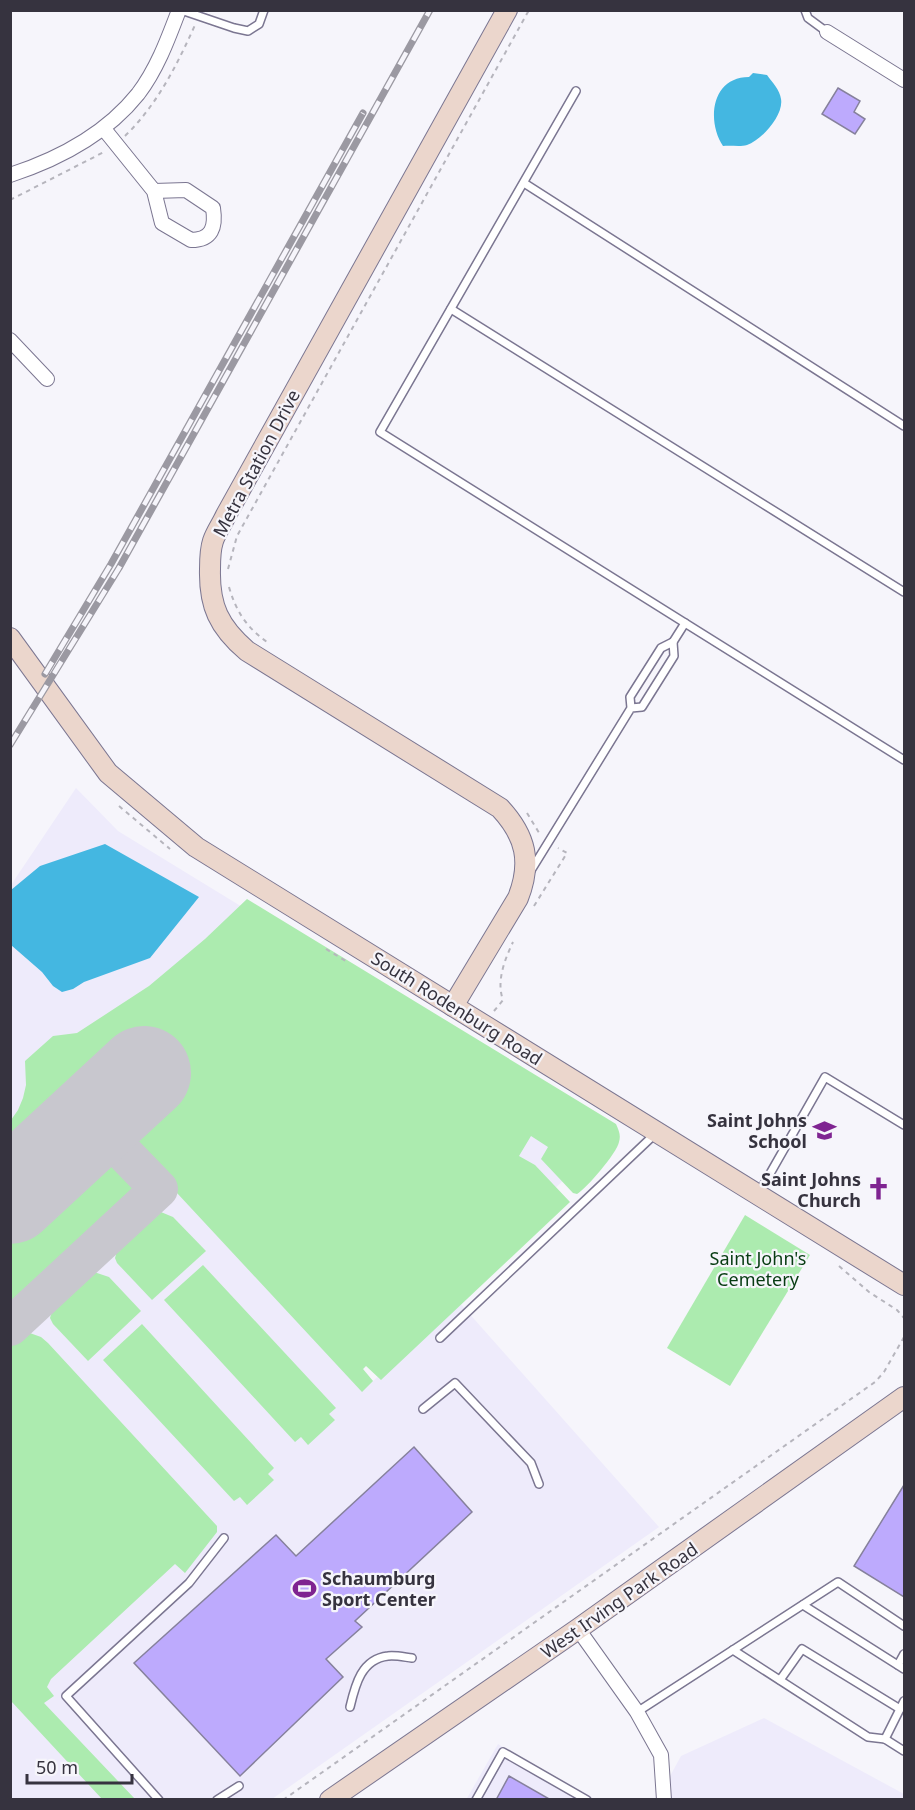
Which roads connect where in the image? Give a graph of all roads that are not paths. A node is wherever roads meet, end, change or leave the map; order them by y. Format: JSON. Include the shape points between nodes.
{"nodes":[{"id":1,"x":180,"y":10,"type":"edge"},
{"id":2,"x":264,"y":10,"type":"edge"},
{"id":3,"x":507,"y":10,"type":"edge"},
{"id":4,"x":805,"y":10,"type":"edge"},
{"id":5,"x":827,"y":32,"type":"joint"},
{"id":6,"x":904,"y":80,"type":"edge"},
{"id":7,"x":576,"y":91,"type":"dead end"},
{"id":8,"x":104,"y":129,"type":"junction"},
{"id":9,"x":10,"y":175,"type":"edge"},
{"id":10,"x":524,"y":183,"type":"junction"},
{"id":11,"x":154,"y":191,"type":"junction"},
{"id":12,"x":451,"y":309,"type":"junction"},
{"id":13,"x":10,"y":340,"type":"edge"},
{"id":14,"x":47,"y":379,"type":"dead end"},
{"id":15,"x":904,"y":426,"type":"edge"},
{"id":16,"x":904,"y":592,"type":"edge"},
{"id":17,"x":685,"y":623,"type":"junction"},
{"id":18,"x":10,"y":638,"type":"edge"},
{"id":19,"x":673,"y":642,"type":"junction"},
{"id":20,"x":631,"y":708,"type":"junction"},
{"id":21,"x":904,"y":760,"type":"edge"},
{"id":22,"x":526,"y":879,"type":"junction"},
{"id":23,"x":453,"y":1006,"type":"junction"},
{"id":24,"x":904,"y":1125,"type":"edge"},
{"id":25,"x":657,"y":1132,"type":"junction"},
{"id":26,"x":758,"y":1195,"type":"junction"},
{"id":27,"x":904,"y":1286,"type":"edge"},
{"id":28,"x":440,"y":1338,"type":"dead end"},
{"id":29,"x":904,"y":1397,"type":"edge"},
{"id":30,"x":423,"y":1409,"type":"dead end"},
{"id":31,"x":539,"y":1484,"type":"dead end"},
{"id":32,"x":224,"y":1538,"type":"dead end"},
{"id":33,"x":803,"y":1605,"type":"junction"},
{"id":34,"x":904,"y":1626,"type":"edge"},
{"id":35,"x":578,"y":1629,"type":"junction"},
{"id":36,"x":734,"y":1650,"type":"junction"},
{"id":37,"x":904,"y":1654,"type":"edge"},
{"id":38,"x":412,"y":1658,"type":"dead end"},
{"id":39,"x":902,"y":1667,"type":"edge"},
{"id":40,"x":780,"y":1680,"type":"junction"},
{"id":41,"x":904,"y":1701,"type":"edge"},
{"id":42,"x":350,"y":1707,"type":"dead end"},
{"id":43,"x":900,"y":1709,"type":"junction"},
{"id":44,"x":637,"y":1712,"type":"junction"},
{"id":45,"x":885,"y":1739,"type":"junction"},
{"id":46,"x":904,"y":1751,"type":"edge"},
{"id":47,"x":238,"y":1785,"type":"dead end"},
{"id":48,"x":159,"y":1800,"type":"edge"},
{"id":49,"x":217,"y":1800,"type":"edge"},
{"id":50,"x":330,"y":1800,"type":"edge"},
{"id":51,"x":476,"y":1800,"type":"edge"},
{"id":52,"x":587,"y":1800,"type":"edge"},
{"id":53,"x":664,"y":1800,"type":"edge"}],
"edges":[{"from":1,"to":2,"type":"lane","via":[[249,31],[259,24]]},
{"from":1,"to":8,"type":"street","via":[[163,52],[138,93]]},
{"from":3,"to":22,"type":"street","name":"Metra Station Drive","via":[[226,515],[210,555],[210,579],[211,598],[219,620],[246,651],[500,808],[520,838]]},
{"from":4,"to":5,"type":"lane","via":[[808,18]]},
{"from":5,"to":6,"type":"street"},
{"from":7,"to":10,"type":"lane"},
{"from":8,"to":9,"type":"street","via":[[69,150]]},
{"from":8,"to":11,"type":"street"},
{"from":10,"to":12,"type":"lane"},
{"from":10,"to":15,"type":"lane"},
{"from":11,"to":11,"type":"street","via":[[186,190],[208,203],[213,208],[213,230],[207,237],[191,240],[162,223]]},
{"from":12,"to":16,"type":"lane"},
{"from":12,"to":17,"type":"lane","via":[[380,432]]},
{"from":13,"to":14,"type":"street"},
{"from":17,"to":19,"type":"lane"},
{"from":17,"to":21,"type":"lane"},
{"from":18,"to":23,"type":"street","name":"South Rodenburg Road","via":[[108,773],[196,847]]},
{"from":19,"to":20,"type":"lane","via":[[661,648],[630,697]]},
{"from":19,"to":20,"type":"lane","via":[[674,656],[642,707]]},
{"from":20,"to":22,"type":"lane"},
{"from":22,"to":23,"type":"street"},
{"from":23,"to":25,"type":"street","name":"South Rodenburg Road"},
{"from":24,"to":26,"type":"lane","via":[[825,1077]]},
{"from":25,"to":26,"type":"street","name":"South Rodenburg Road"},
{"from":25,"to":28,"type":"lane"},
{"from":26,"to":27,"type":"street","name":"South Rodenburg Road"},
{"from":29,"to":35,"type":"street","name":"West Irving Park Road"},
{"from":30,"to":31,"type":"lane","via":[[455,1383],[531,1463]]},
{"from":32,"to":48,"type":"lane","via":[[189,1583],[66,1696]]},
{"from":33,"to":34,"type":"lane","via":[[838,1582]]},
{"from":33,"to":36,"type":"lane"},
{"from":33,"to":39,"type":"lane"},
{"from":35,"to":44,"type":"street"},
{"from":35,"to":50,"type":"street","name":"West Irving Park Road"},
{"from":36,"to":40,"type":"lane"},
{"from":36,"to":44,"type":"lane"},
{"from":37,"to":39,"type":"lane"},
{"from":38,"to":42,"type":"lane","via":[[388,1656],[370,1664],[357,1679]]},
{"from":40,"to":43,"type":"lane","via":[[802,1649]]},
{"from":40,"to":45,"type":"lane","via":[[868,1737]]},
{"from":41,"to":43,"type":"lane"},
{"from":43,"to":45,"type":"lane"},
{"from":44,"to":53,"type":"street","via":[[661,1755]]},
{"from":45,"to":46,"type":"lane"},
{"from":47,"to":49,"type":"lane"},
{"from":51,"to":52,"type":"lane","via":[[503,1752]]}]}
